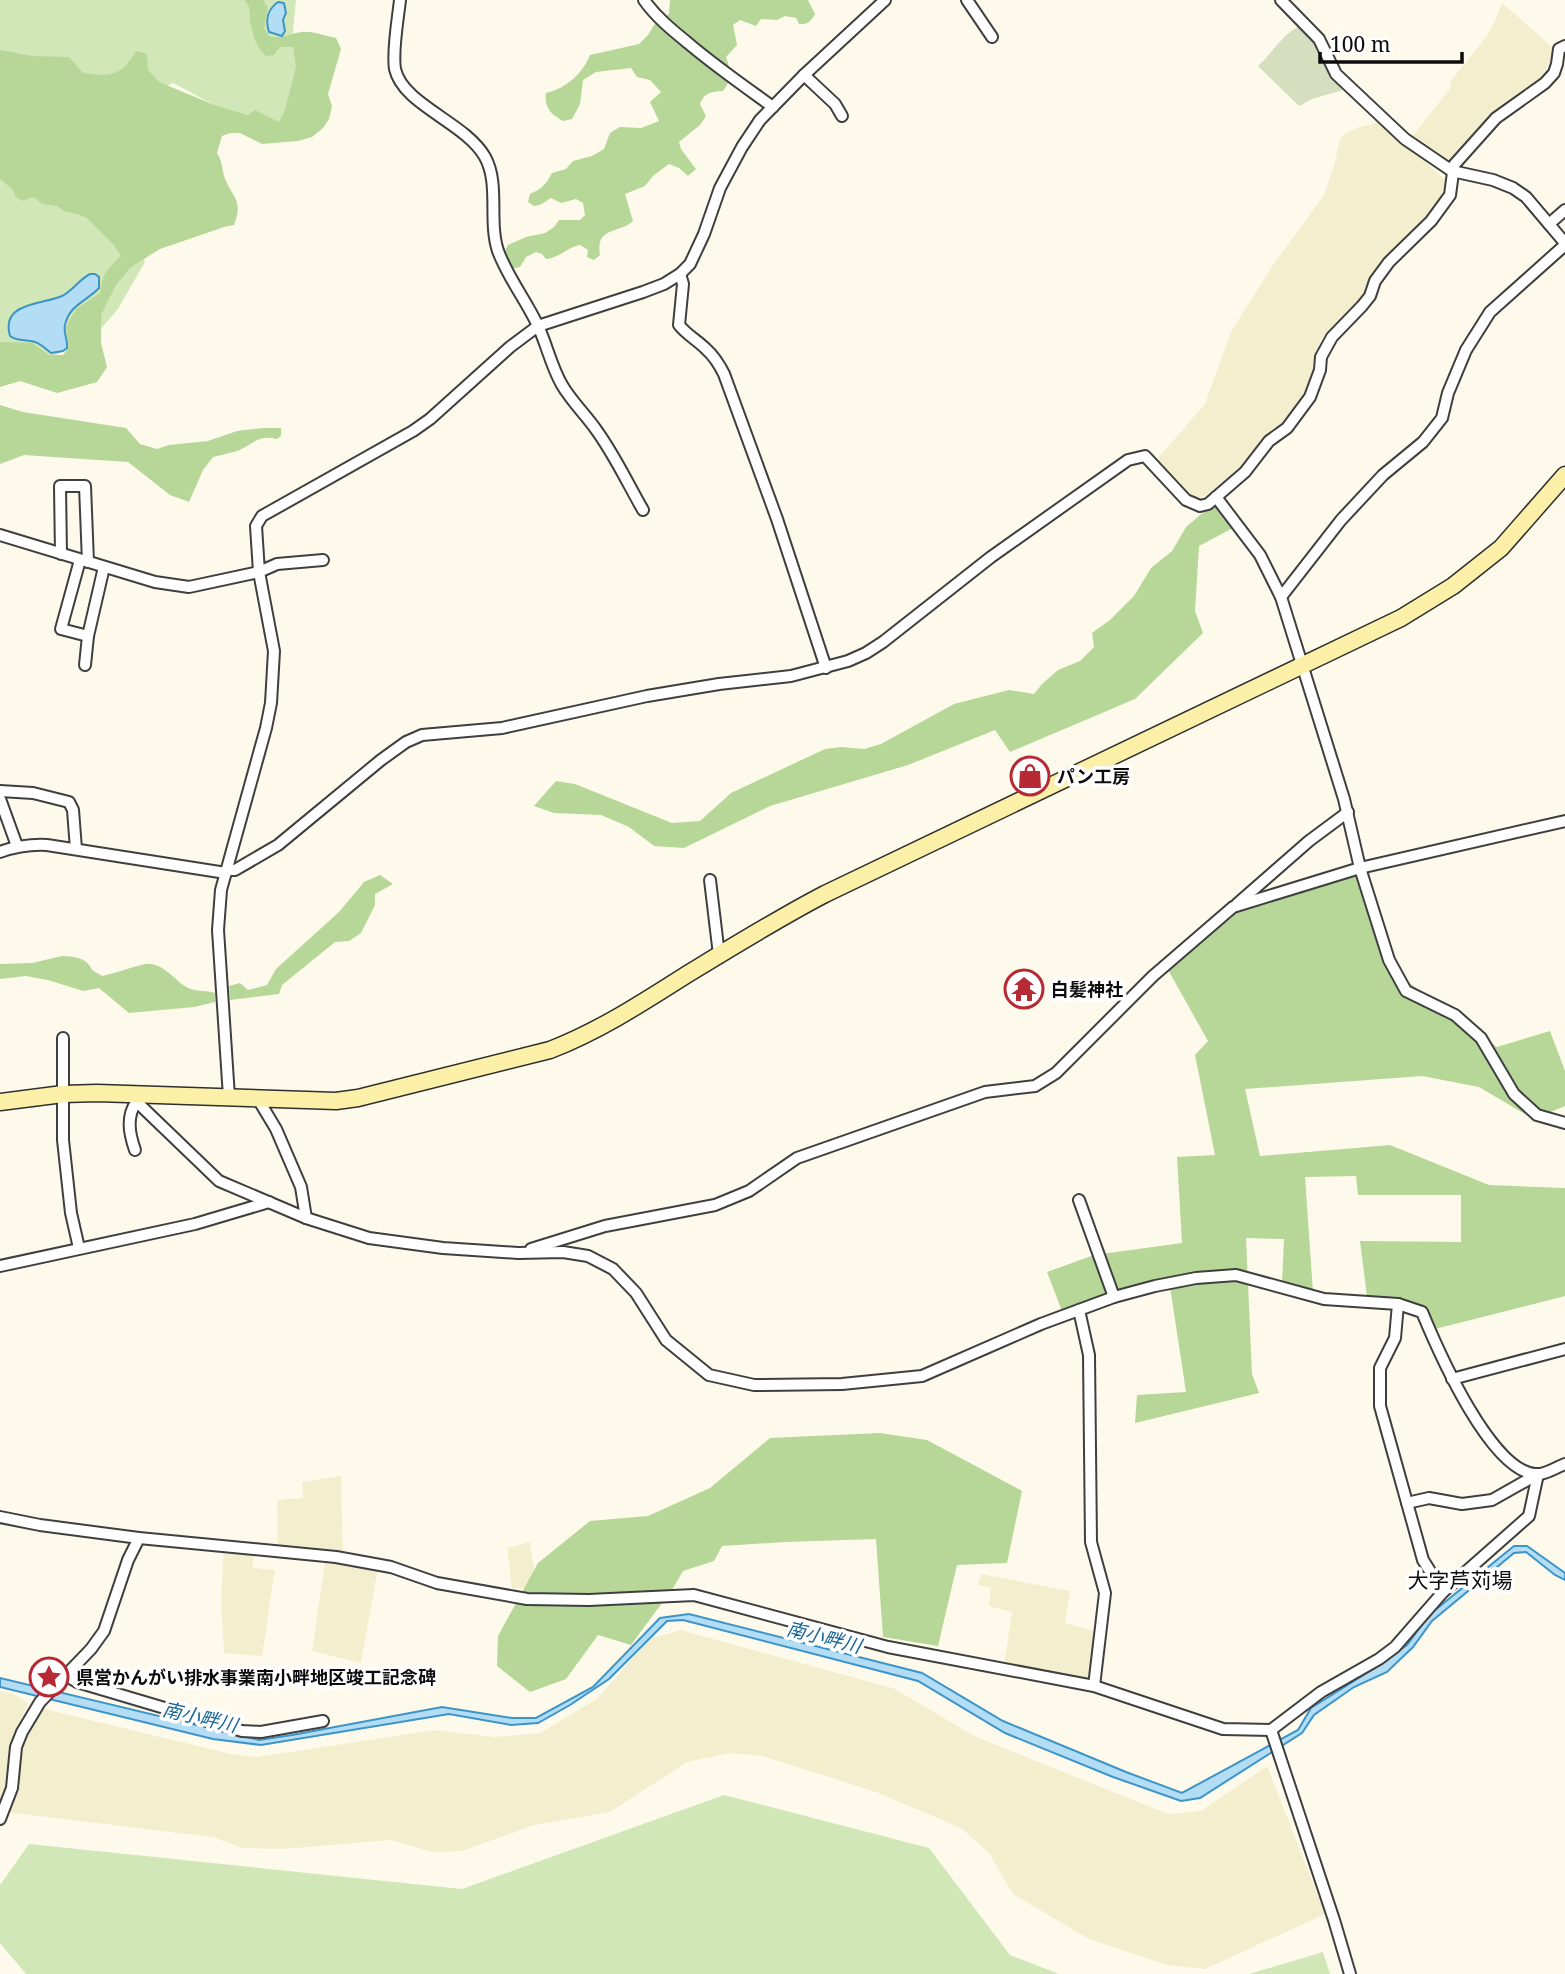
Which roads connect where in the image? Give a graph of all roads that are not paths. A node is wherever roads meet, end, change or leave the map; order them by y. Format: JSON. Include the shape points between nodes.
{"nodes":[{"id":1,"x":400,"y":0,"type":"edge"},
{"id":2,"x":645,"y":0,"type":"edge"},
{"id":3,"x":885,"y":0,"type":"edge"},
{"id":4,"x":967,"y":0,"type":"edge"},
{"id":5,"x":1281,"y":0,"type":"edge"},
{"id":6,"x":992,"y":37,"type":"dead end"},
{"id":7,"x":1565,"y":46,"type":"edge"},
{"id":8,"x":804,"y":75,"type":"junction"},
{"id":9,"x":773,"y":107,"type":"junction"},
{"id":10,"x":842,"y":116,"type":"dead end"},
{"id":11,"x":1452,"y":171,"type":"junction"},
{"id":12,"x":1565,"y":210,"type":"edge"},
{"id":13,"x":1549,"y":224,"type":"junction"},
{"id":14,"x":1565,"y":244,"type":"edge"},
{"id":15,"x":680,"y":274,"type":"junction"},
{"id":16,"x":538,"y":326,"type":"junction"},
{"id":17,"x":1565,"y":475,"type":"edge"},
{"id":18,"x":1216,"y":498,"type":"junction"},
{"id":19,"x":643,"y":510,"type":"dead end"},
{"id":20,"x":0,"y":536,"type":"edge"},
{"id":21,"x":61,"y":554,"type":"junction"},
{"id":22,"x":323,"y":559,"type":"dead end"},
{"id":23,"x":84,"y":561,"type":"junction"},
{"id":24,"x":104,"y":567,"type":"junction"},
{"id":25,"x":259,"y":572,"type":"junction"},
{"id":26,"x":1281,"y":597,"type":"junction"},
{"id":27,"x":88,"y":636,"type":"junction"},
{"id":28,"x":1303,"y":665,"type":"junction"},
{"id":29,"x":85,"y":666,"type":"dead end"},
{"id":30,"x":826,"y":668,"type":"junction"},
{"id":31,"x":0,"y":791,"type":"edge"},
{"id":32,"x":0,"y":799,"type":"edge"},
{"id":33,"x":1348,"y":812,"type":"junction"},
{"id":34,"x":1565,"y":821,"type":"edge"},
{"id":35,"x":17,"y":846,"type":"junction"},
{"id":36,"x":76,"y":849,"type":"junction"},
{"id":37,"x":0,"y":852,"type":"edge"},
{"id":38,"x":1360,"y":868,"type":"junction"},
{"id":39,"x":226,"y":872,"type":"junction"},
{"id":40,"x":710,"y":880,"type":"dead end"},
{"id":41,"x":1233,"y":907,"type":"junction"},
{"id":42,"x":719,"y":955,"type":"junction"},
{"id":43,"x":63,"y":1038,"type":"dead end"},
{"id":44,"x":63,"y":1094,"type":"junction"},
{"id":45,"x":229,"y":1097,"type":"junction"},
{"id":46,"x":134,"y":1098,"type":"junction"},
{"id":47,"x":258,"y":1099,"type":"junction"},
{"id":48,"x":0,"y":1101,"type":"edge"},
{"id":49,"x":1565,"y":1123,"type":"edge"},
{"id":50,"x":135,"y":1150,"type":"dead end"},
{"id":51,"x":1079,"y":1200,"type":"dead end"},
{"id":52,"x":269,"y":1202,"type":"junction"},
{"id":53,"x":306,"y":1218,"type":"junction"},
{"id":54,"x":79,"y":1248,"type":"junction"},
{"id":55,"x":518,"y":1253,"type":"junction"},
{"id":56,"x":0,"y":1266,"type":"edge"},
{"id":57,"x":1114,"y":1297,"type":"junction"},
{"id":58,"x":1398,"y":1304,"type":"junction"},
{"id":59,"x":1079,"y":1310,"type":"junction"},
{"id":60,"x":1565,"y":1349,"type":"edge"},
{"id":61,"x":1452,"y":1380,"type":"junction"},
{"id":62,"x":1565,"y":1464,"type":"edge"},
{"id":63,"x":1538,"y":1474,"type":"junction"},
{"id":64,"x":1407,"y":1503,"type":"junction"},
{"id":65,"x":0,"y":1517,"type":"edge"},
{"id":66,"x":139,"y":1538,"type":"junction"},
{"id":67,"x":1443,"y":1592,"type":"junction"},
{"id":68,"x":65,"y":1675,"type":"junction"},
{"id":69,"x":1094,"y":1686,"type":"junction"},
{"id":70,"x":323,"y":1721,"type":"dead end"},
{"id":71,"x":1272,"y":1734,"type":"junction"},
{"id":72,"x":0,"y":1819,"type":"edge"},
{"id":73,"x":1350,"y":1974,"type":"edge"}],
"edges":[{"from":1,"to":16,"type":"street","via":[[394,61],[400,83],[471,139],[485,157],[492,181],[497,249]]},
{"from":2,"to":9,"type":"street","via":[[671,30]]},
{"from":3,"to":8,"type":"street"},
{"from":4,"to":6,"type":"street"},
{"from":5,"to":11,"type":"street","via":[[1319,39],[1335,74],[1405,139]]},
{"from":7,"to":11,"type":"street","via":[[1559,49],[1554,73],[1545,83],[1496,118]]},
{"from":8,"to":9,"type":"street"},
{"from":8,"to":10,"type":"street"},
{"from":9,"to":15,"type":"street","via":[[742,146],[690,264]]},
{"from":11,"to":13,"type":"street","via":[[1513,188]]},
{"from":11,"to":18,"type":"street","via":[[1450,195],[1390,262],[1370,296],[1324,348],[1310,397],[1287,428]]},
{"from":12,"to":13,"type":"street"},
{"from":13,"to":14,"type":"street"},
{"from":14,"to":26,"type":"street","via":[[1490,312],[1466,350],[1442,418],[1341,520]]},
{"from":15,"to":16,"type":"street","via":[[653,288]]},
{"from":15,"to":30,"type":"street","via":[[679,325],[707,349],[724,374]]},
{"from":16,"to":19,"type":"street","via":[[551,365],[598,432]]},
{"from":16,"to":25,"type":"street","via":[[413,431],[262,516],[256,526]]},
{"from":17,"to":28,"type":"street","via":[[1501,548],[1461,580],[1401,618]]},
{"from":18,"to":26,"type":"street","via":[[1260,555]]},
{"from":18,"to":30,"type":"street","via":[[1200,506],[1191,503],[1144,456],[1128,460],[990,557],[883,642]]},
{"from":20,"to":21,"type":"street"},
{"from":21,"to":23,"type":"street"},
{"from":21,"to":23,"type":"street","via":[[60,486],[85,486]]},
{"from":22,"to":25,"type":"street","via":[[277,564]]},
{"from":23,"to":24,"type":"street"},
{"from":23,"to":27,"type":"street","via":[[61,629]]},
{"from":24,"to":25,"type":"street","via":[[189,587]]},
{"from":24,"to":27,"type":"street"},
{"from":25,"to":39,"type":"street","via":[[274,651],[271,703]]},
{"from":26,"to":28,"type":"street"},
{"from":27,"to":29,"type":"street"},
{"from":28,"to":33,"type":"street"},
{"from":28,"to":42,"type":"street","via":[[825,894]]},
{"from":30,"to":39,"type":"street","via":[[646,696],[502,728],[422,735],[381,760],[278,845]]},
{"from":31,"to":36,"type":"street","via":[[69,802]]},
{"from":32,"to":35,"type":"street"},
{"from":33,"to":38,"type":"street"},
{"from":33,"to":41,"type":"street"},
{"from":34,"to":38,"type":"street"},
{"from":35,"to":36,"type":"street"},
{"from":35,"to":37,"type":"street"},
{"from":36,"to":39,"type":"street"},
{"from":38,"to":41,"type":"street"},
{"from":38,"to":49,"type":"street","via":[[1389,960],[1406,990],[1455,1015],[1481,1038],[1514,1094],[1537,1115]]},
{"from":39,"to":45,"type":"street","via":[[218,930]]},
{"from":40,"to":42,"type":"street"},
{"from":41,"to":55,"type":"street","via":[[1153,976],[1056,1073],[1035,1086],[985,1092],[797,1158],[749,1191],[715,1205],[605,1226]]},
{"from":42,"to":47,"type":"street","via":[[618,1018],[550,1050],[358,1098]]},
{"from":43,"to":44,"type":"street"},
{"from":44,"to":46,"type":"street"},
{"from":44,"to":48,"type":"street"},
{"from":44,"to":54,"type":"street","via":[[66,1177]]},
{"from":45,"to":46,"type":"street"},
{"from":45,"to":47,"type":"street"},
{"from":46,"to":50,"type":"street","via":[[130,1135]]},
{"from":46,"to":52,"type":"street","via":[[219,1181]]},
{"from":47,"to":53,"type":"street","via":[[301,1187]]},
{"from":51,"to":57,"type":"street"},
{"from":52,"to":53,"type":"street"},
{"from":52,"to":54,"type":"street","via":[[195,1224]]},
{"from":53,"to":55,"type":"street","via":[[369,1238]]},
{"from":54,"to":56,"type":"street"},
{"from":55,"to":59,"type":"street","via":[[588,1256],[613,1269],[636,1293],[666,1340],[709,1375],[754,1385],[842,1384],[922,1376]]},
{"from":57,"to":58,"type":"street","via":[[1168,1283],[1236,1275],[1324,1299]]},
{"from":57,"to":59,"type":"street"},
{"from":58,"to":61,"type":"street","via":[[1422,1312]]},
{"from":58,"to":64,"type":"street","via":[[1395,1338],[1380,1368],[1380,1406]]},
{"from":59,"to":69,"type":"street","via":[[1090,1355],[1091,1542],[1105,1593]]},
{"from":60,"to":61,"type":"street"},
{"from":61,"to":63,"type":"street","via":[[1507,1461]]},
{"from":62,"to":63,"type":"street"},
{"from":63,"to":64,"type":"street","via":[[1492,1500],[1462,1504],[1429,1498]]},
{"from":63,"to":67,"type":"street","via":[[1529,1516]]},
{"from":64,"to":67,"type":"street","via":[[1423,1560]]},
{"from":65,"to":66,"type":"street"},
{"from":66,"to":68,"type":"street","via":[[104,1630]]},
{"from":66,"to":69,"type":"street","via":[[336,1557],[391,1567],[437,1583],[527,1599],[694,1595],[888,1647]]},
{"from":67,"to":71,"type":"street","via":[[1388,1654],[1321,1692]]},
{"from":68,"to":70,"type":"street","via":[[242,1731]]},
{"from":68,"to":72,"type":"street","via":[[43,1698],[22,1732],[12,1788]]},
{"from":69,"to":71,"type":"street","via":[[1223,1729]]},
{"from":71,"to":73,"type":"street"}]}
